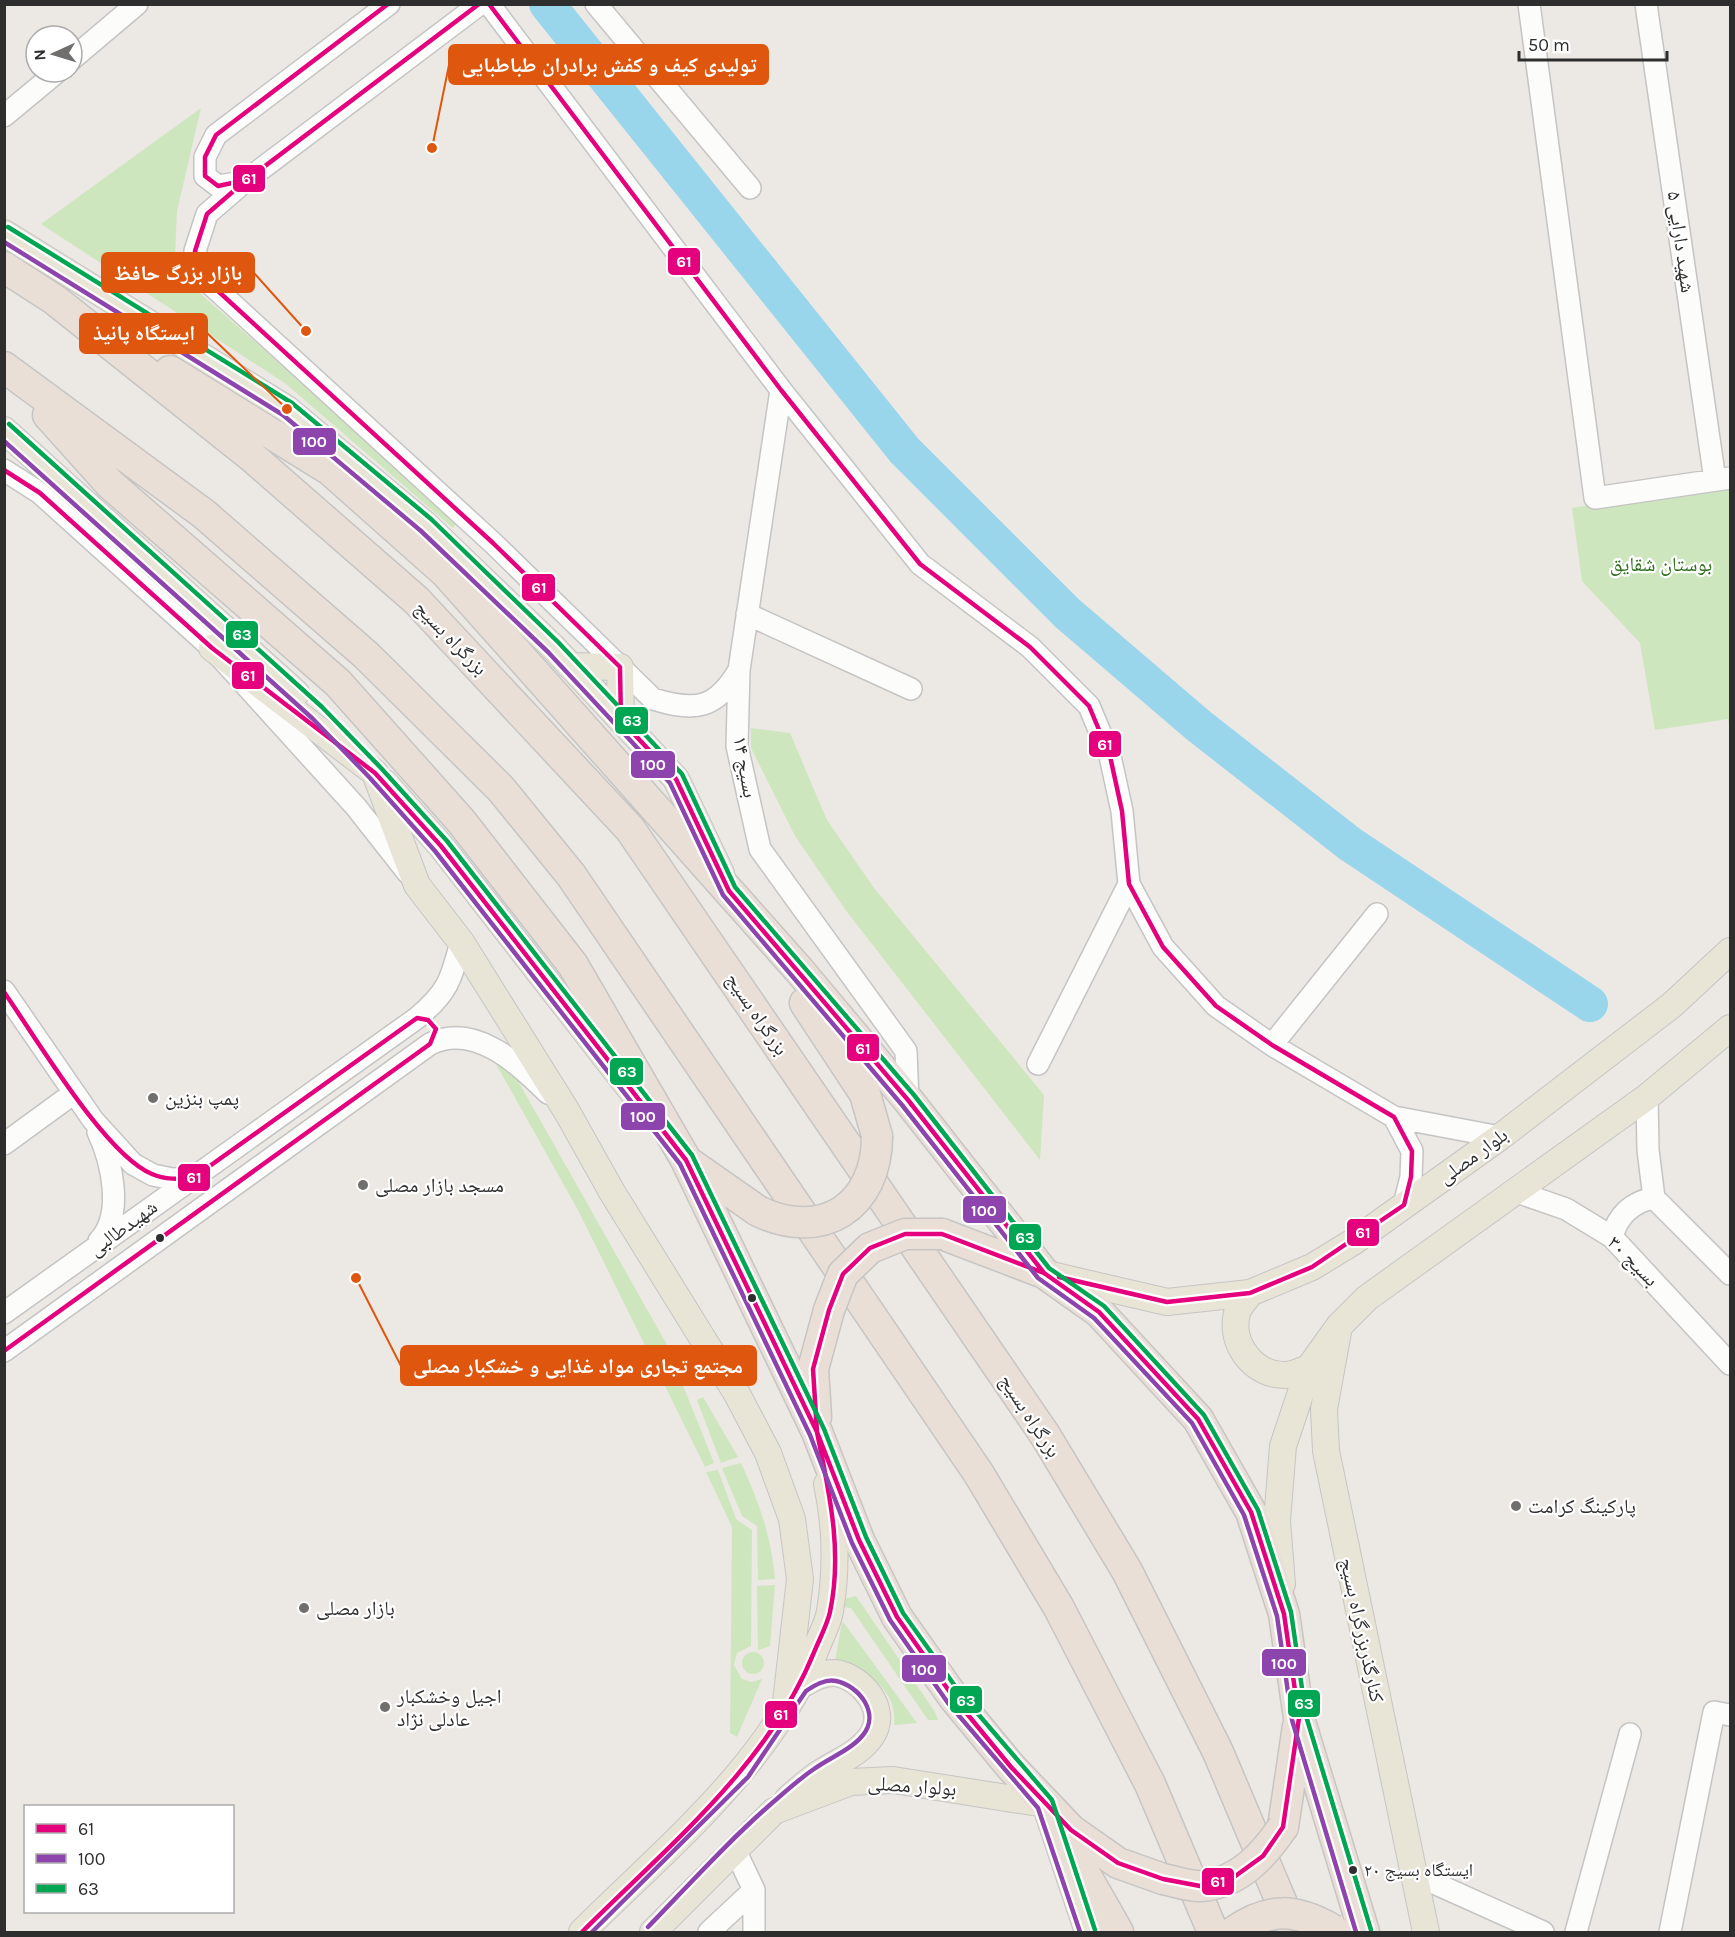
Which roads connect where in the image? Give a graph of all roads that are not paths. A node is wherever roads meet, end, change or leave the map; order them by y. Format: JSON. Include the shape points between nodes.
{"nodes":[{"id":1,"x":137,"y":4,"type":"edge"},
{"id":2,"x":389,"y":4,"type":"edge"},
{"id":3,"x":480,"y":4,"type":"edge"},
{"id":4,"x":489,"y":4,"type":"edge"},
{"id":5,"x":596,"y":4,"type":"edge"},
{"id":6,"x":1529,"y":4,"type":"edge"},
{"id":7,"x":1646,"y":4,"type":"edge"},
{"id":8,"x":84,"y":49,"type":"edge"},
{"id":9,"x":43,"y":84,"type":"edge"},
{"id":10,"x":4,"y":116,"type":"edge"},
{"id":11,"x":244,"y":182,"type":"junction"},
{"id":12,"x":750,"y":188,"type":"dead end"},
{"id":13,"x":4,"y":233,"type":"edge"},
{"id":14,"x":4,"y":267,"type":"edge"},
{"id":15,"x":55,"y":300,"type":"junction"},
{"id":16,"x":5,"y":368,"type":"edge"},
{"id":17,"x":781,"y":390,"type":"junction"},
{"id":18,"x":4,"y":430,"type":"edge"},
{"id":19,"x":4,"y":470,"type":"edge"},
{"id":20,"x":1723,"y":479,"type":"edge"},
{"id":21,"x":747,"y":614,"type":"junction"},
{"id":22,"x":212,"y":648,"type":"junction"},
{"id":23,"x":570,"y":666,"type":"junction"},
{"id":24,"x":620,"y":668,"type":"junction"},
{"id":25,"x":739,"y":670,"type":"junction"},
{"id":26,"x":911,"y":689,"type":"dead end"},
{"id":27,"x":621,"y":720,"type":"junction"},
{"id":28,"x":375,"y":773,"type":"junction"},
{"id":29,"x":1130,"y":884,"type":"junction"},
{"id":30,"x":417,"y":885,"type":"junction"},
{"id":31,"x":729,"y":891,"type":"junction"},
{"id":32,"x":1377,"y":914,"type":"dead end"},
{"id":33,"x":461,"y":942,"type":"junction"},
{"id":34,"x":1731,"y":951,"type":"edge"},
{"id":35,"x":799,"y":970,"type":"junction"},
{"id":36,"x":4,"y":991,"type":"edge"},
{"id":37,"x":417,"y":1018,"type":"junction"},
{"id":38,"x":1731,"y":1028,"type":"edge"},
{"id":39,"x":430,"y":1044,"type":"junction"},
{"id":40,"x":1272,"y":1045,"type":"junction"},
{"id":41,"x":1038,"y":1064,"type":"dead end"},
{"id":42,"x":74,"y":1093,"type":"junction"},
{"id":43,"x":1647,"y":1097,"type":"junction"},
{"id":44,"x":908,"y":1100,"type":"junction"},
{"id":45,"x":566,"y":1110,"type":"junction"},
{"id":46,"x":1394,"y":1117,"type":"junction"},
{"id":47,"x":93,"y":1120,"type":"junction"},
{"id":48,"x":1500,"y":1137,"type":"junction"},
{"id":49,"x":4,"y":1144,"type":"edge"},
{"id":50,"x":686,"y":1160,"type":"junction"},
{"id":51,"x":193,"y":1178,"type":"junction"},
{"id":52,"x":1514,"y":1191,"type":"junction"},
{"id":53,"x":1654,"y":1198,"type":"junction"},
{"id":54,"x":1404,"y":1205,"type":"junction"},
{"id":55,"x":1612,"y":1237,"type":"junction"},
{"id":56,"x":89,"y":1252,"type":"junction"},
{"id":57,"x":1044,"y":1273,"type":"junction"},
{"id":58,"x":1731,"y":1274,"type":"edge"},
{"id":59,"x":37,"y":1290,"type":"junction"},
{"id":60,"x":1250,"y":1293,"type":"junction"},
{"id":61,"x":4,"y":1313,"type":"edge"},
{"id":62,"x":57,"y":1313,"type":"junction"},
{"id":63,"x":1339,"y":1326,"type":"junction"},
{"id":64,"x":4,"y":1351,"type":"edge"},
{"id":65,"x":1731,"y":1364,"type":"edge"},
{"id":66,"x":1309,"y":1368,"type":"junction"},
{"id":67,"x":817,"y":1432,"type":"junction"},
{"id":68,"x":1284,"y":1614,"type":"junction"},
{"id":69,"x":801,"y":1685,"type":"junction"},
{"id":70,"x":785,"y":1711,"type":"junction"},
{"id":71,"x":1731,"y":1715,"type":"edge"},
{"id":72,"x":1299,"y":1718,"type":"junction"},
{"id":73,"x":1630,"y":1734,"type":"dead end"},
{"id":74,"x":1045,"y":1804,"type":"junction"},
{"id":75,"x":774,"y":1811,"type":"junction"},
{"id":76,"x":735,"y":1850,"type":"junction"},
{"id":77,"x":1414,"y":1874,"type":"junction"},
{"id":78,"x":754,"y":1890,"type":"junction"},
{"id":79,"x":1334,"y":1931,"type":"edge"},
{"id":80,"x":582,"y":1932,"type":"edge"},
{"id":81,"x":653,"y":1932,"type":"edge"},
{"id":82,"x":709,"y":1932,"type":"edge"},
{"id":83,"x":754,"y":1932,"type":"edge"},
{"id":84,"x":1088,"y":1932,"type":"edge"},
{"id":85,"x":1118,"y":1932,"type":"edge"},
{"id":86,"x":1213,"y":1932,"type":"edge"},
{"id":87,"x":1233,"y":1932,"type":"edge"},
{"id":88,"x":1294,"y":1932,"type":"edge"},
{"id":89,"x":1364,"y":1932,"type":"edge"},
{"id":90,"x":1425,"y":1932,"type":"edge"},
{"id":91,"x":1543,"y":1932,"type":"edge"},
{"id":92,"x":1575,"y":1932,"type":"edge"},
{"id":93,"x":1670,"y":1932,"type":"edge"}],
"edges":[{"from":1,"to":8,"type":"street"},
{"from":2,"to":11,"type":"street","via":[[216,135],[205,157],[205,176],[218,186]]},
{"from":3,"to":11,"type":"street"},
{"from":4,"to":17,"type":"street"},
{"from":5,"to":12,"type":"street"},
{"from":6,"to":20,"type":"street","via":[[1595,498]]},
{"from":7,"to":20,"type":"street","name":"شهید دارایی ۵"},
{"from":9,"to":10,"type":"street"},
{"from":11,"to":24,"type":"street","via":[[207,214],[195,251],[206,280],[493,543]]},
{"from":13,"to":23,"type":"main road","via":[[287,409],[426,525]]},
{"from":14,"to":15,"type":"highway","name":"بزرگراه بسیج"},
{"from":15,"to":31,"type":"highway","via":[[330,470],[446,573]]},
{"from":15,"to":88,"type":"highway","name":"بزرگراه بسیج","via":[[251,456],[416,600],[630,829],[1045,1435],[1121,1561],[1218,1752]]},
{"from":16,"to":50,"type":"highway","via":[[110,484],[338,683],[461,821],[573,965]]},
{"from":16,"to":86,"type":"highway","via":[[204,514],[366,655],[501,789],[571,874],[979,1474],[1059,1608],[1145,1774]]},
{"from":17,"to":21,"type":"street","name":"بسیج ۱۴"},
{"from":17,"to":29,"type":"street","via":[[920,564],[1030,647],[1089,706],[1112,767],[1122,811]]},
{"from":18,"to":28,"type":"main road","via":[[317,712]]},
{"from":19,"to":22,"type":"street","via":[[40,493]]},
{"from":21,"to":25,"type":"street","name":"بسیج ۱۴"},
{"from":21,"to":26,"type":"street"},
{"from":22,"to":28,"type":"main road"},
{"from":22,"to":30,"type":"street","via":[[356,807]]},
{"from":23,"to":24,"type":"main road"},
{"from":23,"to":27,"type":"main road"},
{"from":24,"to":25,"type":"street","via":[[653,699],[679,707],[709,703],[726,692]]},
{"from":24,"to":27,"type":"main road"},
{"from":25,"to":44,"type":"street","name":"بسیج ۱۴","via":[[737,746],[760,849],[906,1051]]},
{"from":27,"to":31,"type":"main road","via":[[676,779]]},
{"from":28,"to":30,"type":"main road"},
{"from":28,"to":50,"type":"main road","via":[[441,846]]},
{"from":29,"to":40,"type":"street","via":[[1170,956],[1216,1006]]},
{"from":29,"to":41,"type":"street"},
{"from":30,"to":33,"type":"main road"},
{"from":31,"to":35,"type":"highway"},
{"from":32,"to":40,"type":"street"},
{"from":33,"to":37,"type":"street","name":"شهیدطالبی","via":[[452,979],[437,1001]]},
{"from":33,"to":45,"type":"main road"},
{"from":34,"to":48,"type":"main road","name":"بلوار مصلی","via":[[1672,1005]]},
{"from":35,"to":44,"type":"highway"},
{"from":35,"to":50,"type":"highway","bridge":true,"via":[[805,1002],[865,1094],[876,1136],[877,1158],[871,1180],[859,1198],[842,1212],[822,1222],[800,1224],[778,1221],[758,1211]]},
{"from":36,"to":42,"type":"street"},
{"from":37,"to":39,"type":"street","via":[[434,1021],[436,1037]]},
{"from":37,"to":51,"type":"street","name":"شهیدطالبی"},
{"from":38,"to":43,"type":"main road"},
{"from":39,"to":45,"type":"street","via":[[461,1036],[480,1042],[516,1062]]},
{"from":39,"to":62,"type":"street","name":"شهیدطالبی"},
{"from":40,"to":46,"type":"street"},
{"from":42,"to":47,"type":"street"},
{"from":42,"to":49,"type":"street"},
{"from":43,"to":52,"type":"main road"},
{"from":43,"to":53,"type":"street"},
{"from":44,"to":57,"type":"highway"},
{"from":45,"to":70,"type":"main road","via":[[737,1394],[768,1453],[792,1520],[800,1579]]},
{"from":46,"to":48,"type":"street"},
{"from":46,"to":54,"type":"street","via":[[1412,1151]]},
{"from":47,"to":51,"type":"street","via":[[133,1164],[153,1175]]},
{"from":47,"to":56,"type":"street","via":[[105,1147],[113,1212],[108,1232]]},
{"from":48,"to":54,"type":"main road","name":"بلوار مصلی"},
{"from":50,"to":67,"type":"highway"},
{"from":51,"to":56,"type":"street","name":"شهیدطالبی"},
{"from":52,"to":55,"type":"street","name":"بسیج ۳۰","via":[[1566,1209]]},
{"from":52,"to":63,"type":"main road","via":[[1367,1298]]},
{"from":53,"to":55,"type":"street","via":[[1629,1208]]},
{"from":53,"to":58,"type":"street"},
{"from":54,"to":60,"type":"main road","name":"بلوار مصلی","via":[[1312,1267]]},
{"from":55,"to":65,"type":"street","name":"بسیج ۳۰"},
{"from":56,"to":59,"type":"street","name":"شهیدطالبی"},
{"from":57,"to":60,"type":"main road","name":"بلوار مصلی","via":[[1167,1302]]},
{"from":57,"to":67,"type":"highway","bridge":true,"via":[[942,1234],[905,1234],[870,1248],[843,1274],[813,1369]]},
{"from":57,"to":68,"type":"highway","via":[[1099,1312],[1198,1419],[1251,1512]]},
{"from":59,"to":61,"type":"street","name":"شهیدطالبی"},
{"from":59,"to":62,"type":"street"},
{"from":60,"to":66,"type":"main road","via":[[1238,1312],[1236,1336],[1246,1357],[1264,1371],[1287,1375]]},
{"from":62,"to":64,"type":"street","name":"شهیدطالبی"},
{"from":63,"to":66,"type":"main road"},
{"from":63,"to":77,"type":"main road","name":"کنارگذربزرگراه بسیج","via":[[1324,1409],[1326,1451]]},
{"from":66,"to":68,"type":"main road","via":[[1282,1446],[1277,1521]]},
{"from":67,"to":69,"type":"main road","via":[[834,1516],[836,1554],[830,1613]]},
{"from":67,"to":74,"type":"highway","via":[[859,1540],[897,1617],[954,1698]]},
{"from":68,"to":72,"type":"highway"},
{"from":69,"to":70,"type":"main road"},
{"from":69,"to":75,"type":"main road","via":[[816,1676],[835,1673],[858,1682],[874,1704],[874,1732],[863,1747],[816,1776]]},
{"from":70,"to":80,"type":"main road","via":[[742,1772]]},
{"from":71,"to":93,"type":"street","via":[[1714,1712]]},
{"from":72,"to":74,"type":"highway","bridge":true,"via":[[1283,1827],[1263,1856],[1234,1877],[1200,1886],[1163,1879],[1118,1863],[1071,1830]]},
{"from":72,"to":89,"type":"highway"},
{"from":73,"to":92,"type":"street"},
{"from":74,"to":75,"type":"main road","name":"بولوار مصلی","via":[[893,1780],[851,1782]]},
{"from":74,"to":84,"type":"main road"},
{"from":74,"to":85,"type":"highway"},
{"from":75,"to":76,"type":"main road","name":"بولوار مصلی"},
{"from":76,"to":78,"type":"street"},
{"from":76,"to":81,"type":"main road","name":"بولوار مصلی"},
{"from":77,"to":90,"type":"main road","name":"کنارگذربزرگراه بسیج"},
{"from":77,"to":91,"type":"street"},
{"from":78,"to":82,"type":"street"},
{"from":78,"to":83,"type":"street"},
{"from":79,"to":87,"type":"highway","bridge":true,"via":[[1314,1918],[1293,1913],[1250,1920]]}]}
